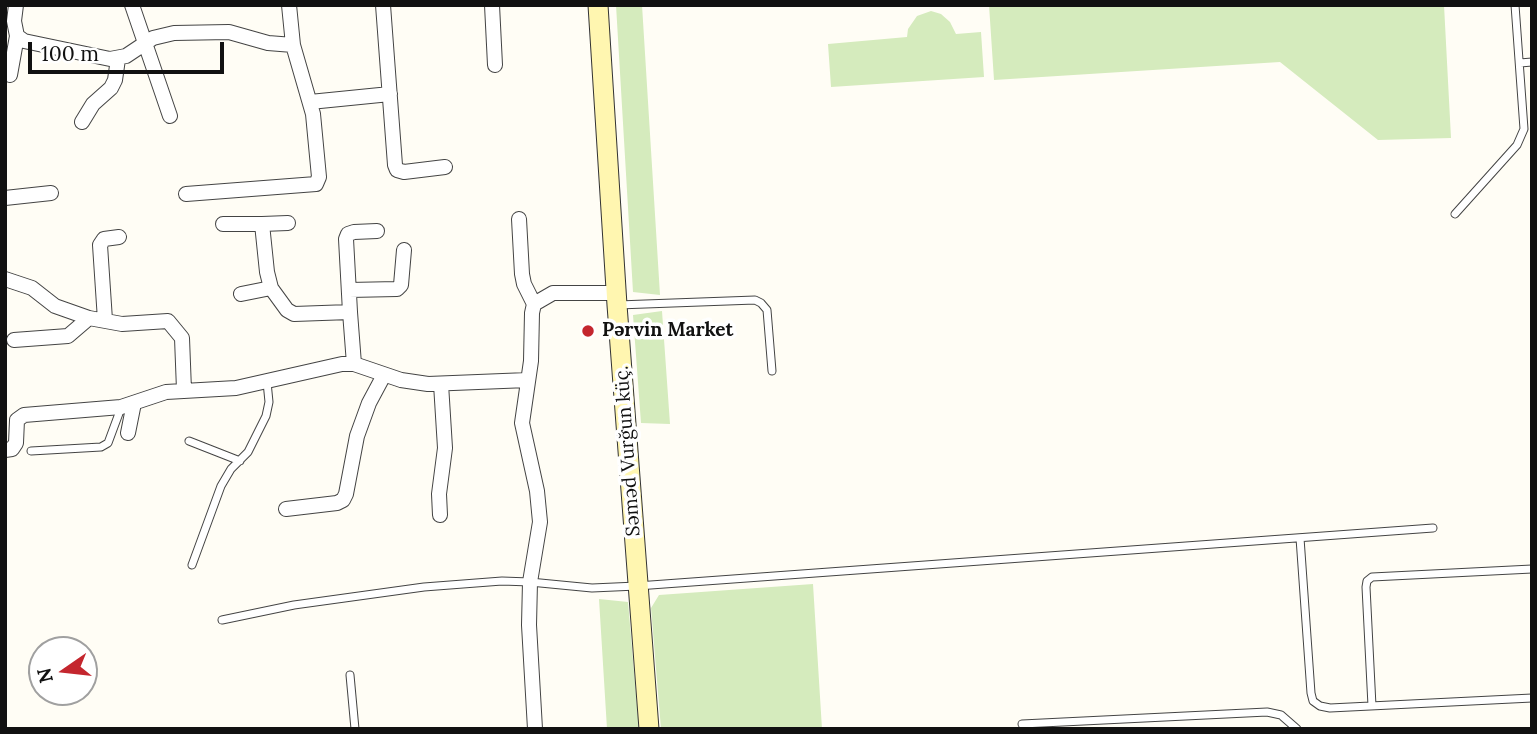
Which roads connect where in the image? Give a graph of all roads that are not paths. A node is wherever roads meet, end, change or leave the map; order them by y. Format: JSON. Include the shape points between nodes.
{"nodes":[{"id":1,"x":16,"y":5,"type":"edge"},
{"id":2,"x":132,"y":5,"type":"edge"},
{"id":3,"x":289,"y":5,"type":"edge"},
{"id":4,"x":383,"y":5,"type":"edge"},
{"id":5,"x":492,"y":5,"type":"edge"},
{"id":6,"x":598,"y":5,"type":"edge"},
{"id":7,"x":1516,"y":5,"type":"edge"},
{"id":8,"x":18,"y":36,"type":"junction"},
{"id":9,"x":144,"y":42,"type":"junction"},
{"id":10,"x":292,"y":45,"type":"junction"},
{"id":11,"x":118,"y":59,"type":"junction"},
{"id":12,"x":1532,"y":62,"type":"edge"},
{"id":13,"x":1520,"y":63,"type":"junction"},
{"id":14,"x":495,"y":65,"type":"dead end"},
{"id":15,"x":10,"y":75,"type":"dead end"},
{"id":16,"x":390,"y":94,"type":"junction"},
{"id":17,"x":310,"y":102,"type":"junction"},
{"id":18,"x":170,"y":116,"type":"dead end"},
{"id":19,"x":82,"y":122,"type":"dead end"},
{"id":20,"x":445,"y":167,"type":"dead end"},
{"id":21,"x":51,"y":193,"type":"dead end"},
{"id":22,"x":186,"y":194,"type":"dead end"},
{"id":23,"x":5,"y":198,"type":"edge"},
{"id":24,"x":1455,"y":214,"type":"dead end"},
{"id":25,"x":519,"y":219,"type":"dead end"},
{"id":26,"x":288,"y":223,"type":"dead end"},
{"id":27,"x":223,"y":224,"type":"dead end"},
{"id":28,"x":262,"y":224,"type":"junction"},
{"id":29,"x":377,"y":231,"type":"dead end"},
{"id":30,"x":119,"y":237,"type":"dead end"},
{"id":31,"x":404,"y":250,"type":"dead end"},
{"id":32,"x":5,"y":279,"type":"edge"},
{"id":33,"x":271,"y":288,"type":"junction"},
{"id":34,"x":349,"y":290,"type":"junction"},
{"id":35,"x":241,"y":294,"type":"dead end"},
{"id":36,"x":617,"y":299,"type":"junction"},
{"id":37,"x":534,"y":304,"type":"junction"},
{"id":38,"x":350,"y":312,"type":"junction"},
{"id":39,"x":89,"y":318,"type":"junction"},
{"id":40,"x":105,"y":320,"type":"junction"},
{"id":41,"x":14,"y":340,"type":"dead end"},
{"id":42,"x":354,"y":364,"type":"junction"},
{"id":43,"x":772,"y":370,"type":"dead end"},
{"id":44,"x":383,"y":375,"type":"junction"},
{"id":45,"x":528,"y":380,"type":"junction"},
{"id":46,"x":267,"y":381,"type":"junction"},
{"id":47,"x":441,"y":384,"type":"junction"},
{"id":48,"x":184,"y":390,"type":"junction"},
{"id":49,"x":127,"y":405,"type":"junction"},
{"id":50,"x":128,"y":433,"type":"dead end"},
{"id":51,"x":189,"y":442,"type":"dead end"},
{"id":52,"x":5,"y":450,"type":"edge"},
{"id":53,"x":31,"y":450,"type":"dead end"},
{"id":54,"x":240,"y":461,"type":"junction"},
{"id":55,"x":286,"y":509,"type":"dead end"},
{"id":56,"x":440,"y":515,"type":"dead end"},
{"id":57,"x":1433,"y":527,"type":"dead end"},
{"id":58,"x":1300,"y":538,"type":"junction"},
{"id":59,"x":192,"y":565,"type":"dead end"},
{"id":60,"x":1532,"y":569,"type":"edge"},
{"id":61,"x":530,"y":582,"type":"junction"},
{"id":62,"x":637,"y":586,"type":"junction"},
{"id":63,"x":222,"y":620,"type":"dead end"},
{"id":64,"x":350,"y":675,"type":"dead end"},
{"id":65,"x":1532,"y":698,"type":"edge"},
{"id":66,"x":1372,"y":706,"type":"junction"},
{"id":67,"x":1022,"y":724,"type":"dead end"},
{"id":68,"x":355,"y":729,"type":"edge"},
{"id":69,"x":535,"y":729,"type":"edge"},
{"id":70,"x":649,"y":729,"type":"edge"},
{"id":71,"x":1297,"y":729,"type":"edge"}],
"edges":[{"from":1,"to":8,"type":"street"},
{"from":2,"to":9,"type":"street"},
{"from":3,"to":10,"type":"street"},
{"from":4,"to":16,"type":"street"},
{"from":5,"to":14,"type":"street"},
{"from":6,"to":36,"type":"main road","name":"Səməd Vurğun küç."},
{"from":7,"to":13,"type":"lane"},
{"from":8,"to":11,"type":"street","via":[[24,41]]},
{"from":8,"to":15,"type":"street"},
{"from":9,"to":10,"type":"street","via":[[174,33],[229,32]]},
{"from":9,"to":11,"type":"street"},
{"from":9,"to":18,"type":"street"},
{"from":10,"to":17,"type":"street"},
{"from":11,"to":19,"type":"street","via":[[111,88]]},
{"from":12,"to":13,"type":"lane"},
{"from":13,"to":24,"type":"lane","via":[[1524,129],[1517,145]]},
{"from":16,"to":17,"type":"street"},
{"from":16,"to":20,"type":"street","via":[[397,170]]},
{"from":17,"to":22,"type":"street","via":[[319,177],[316,184]]},
{"from":21,"to":23,"type":"street"},
{"from":25,"to":37,"type":"street","via":[[522,274]]},
{"from":26,"to":28,"type":"street"},
{"from":27,"to":28,"type":"street"},
{"from":28,"to":33,"type":"street"},
{"from":29,"to":34,"type":"street","via":[[348,234]]},
{"from":30,"to":40,"type":"street","via":[[104,239],[100,245]]},
{"from":31,"to":34,"type":"street","via":[[397,289]]},
{"from":32,"to":39,"type":"street"},
{"from":33,"to":35,"type":"street"},
{"from":33,"to":38,"type":"street","via":[[294,314]]},
{"from":34,"to":38,"type":"street"},
{"from":36,"to":37,"type":"street","via":[[553,293]]},
{"from":36,"to":43,"type":"lane","via":[[755,300],[766,310]]},
{"from":36,"to":62,"type":"main road","name":"Səməd Vurğun küç."},
{"from":37,"to":45,"type":"street"},
{"from":38,"to":42,"type":"street"},
{"from":39,"to":40,"type":"street"},
{"from":39,"to":41,"type":"street","via":[[68,336]]},
{"from":40,"to":48,"type":"street","via":[[122,324],[168,321],[182,338]]},
{"from":42,"to":44,"type":"street"},
{"from":42,"to":46,"type":"street","via":[[324,366]]},
{"from":44,"to":47,"type":"street"},
{"from":44,"to":55,"type":"street","via":[[357,436],[343,500]]},
{"from":45,"to":47,"type":"street"},
{"from":45,"to":61,"type":"street","via":[[522,423],[540,522]]},
{"from":46,"to":48,"type":"street","via":[[221,391]]},
{"from":46,"to":54,"type":"lane","via":[[266,416]]},
{"from":47,"to":56,"type":"street","via":[[445,448]]},
{"from":48,"to":49,"type":"street"},
{"from":49,"to":50,"type":"street"},
{"from":49,"to":52,"type":"street","via":[[24,415],[17,419],[16,443]]},
{"from":49,"to":53,"type":"lane","via":[[108,443],[101,447]]},
{"from":51,"to":54,"type":"lane"},
{"from":54,"to":59,"type":"lane","via":[[221,486]]},
{"from":57,"to":58,"type":"lane"},
{"from":58,"to":62,"type":"lane"},
{"from":58,"to":66,"type":"lane","via":[[1313,701],[1330,708]]},
{"from":60,"to":66,"type":"lane","via":[[1372,577],[1367,581]]},
{"from":61,"to":62,"type":"lane","via":[[592,588]]},
{"from":61,"to":63,"type":"lane","via":[[424,587]]},
{"from":61,"to":69,"type":"street"},
{"from":62,"to":70,"type":"main road","name":"Səməd Vurğun küç."},
{"from":64,"to":68,"type":"lane"},
{"from":65,"to":66,"type":"lane"},
{"from":67,"to":71,"type":"lane","via":[[1267,712],[1281,715]]}]}
